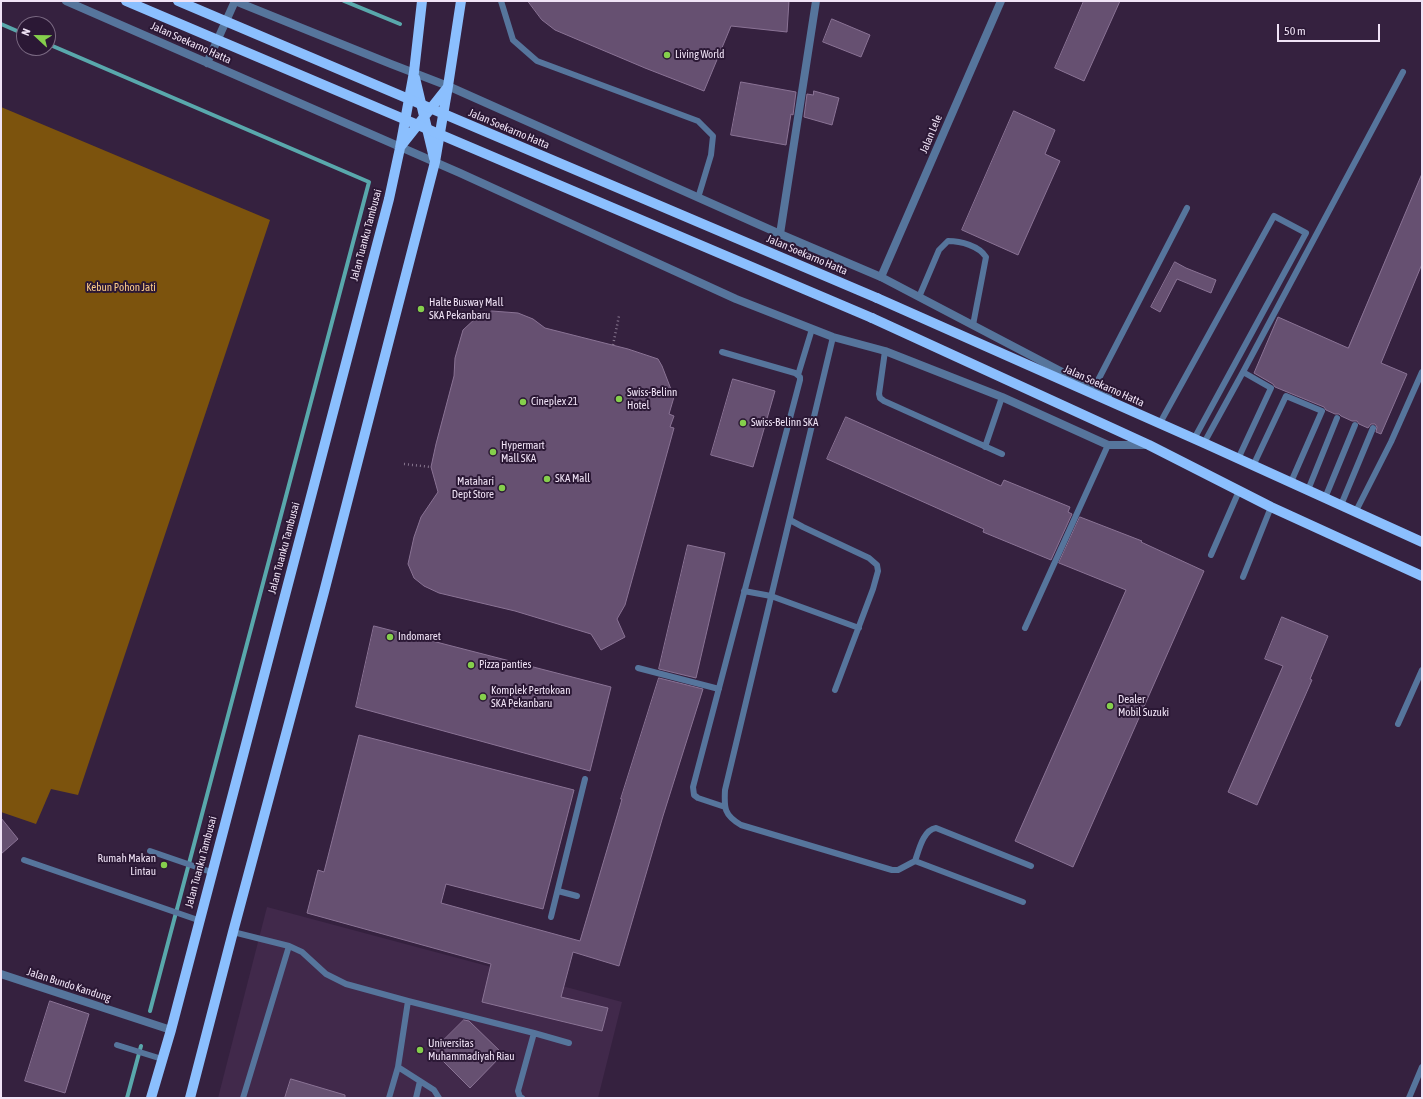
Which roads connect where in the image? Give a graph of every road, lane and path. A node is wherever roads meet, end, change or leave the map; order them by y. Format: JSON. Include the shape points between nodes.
{"nodes":[{"id":1,"x":66,"y":1,"type":"edge"},
{"id":2,"x":126,"y":1,"type":"edge"},
{"id":3,"x":178,"y":1,"type":"edge"},
{"id":4,"x":235,"y":1,"type":"edge"},
{"id":5,"x":422,"y":1,"type":"edge"},
{"id":6,"x":460,"y":1,"type":"edge"},
{"id":7,"x":501,"y":1,"type":"edge"},
{"id":8,"x":816,"y":1,"type":"edge"},
{"id":9,"x":1001,"y":1,"type":"edge"},
{"id":10,"x":207,"y":63,"type":"junction"},
{"id":11,"x":414,"y":72,"type":"junction"},
{"id":12,"x":1403,"y":72,"type":"dead end"},
{"id":13,"x":448,"y":86,"type":"junction"},
{"id":14,"x":424,"y":119,"type":"junction"},
{"id":15,"x":400,"y":148,"type":"junction"},
{"id":16,"x":435,"y":162,"type":"junction"},
{"id":17,"x":698,"y":198,"type":"junction"},
{"id":18,"x":1187,"y":208,"type":"dead end"},
{"id":19,"x":780,"y":234,"type":"junction"},
{"id":20,"x":881,"y":276,"type":"junction"},
{"id":21,"x":919,"y":297,"type":"junction"},
{"id":22,"x":619,"y":316,"type":"dead end"},
{"id":23,"x":973,"y":325,"type":"junction"},
{"id":24,"x":812,"y":329,"type":"junction"},
{"id":25,"x":833,"y":337,"type":"junction"},
{"id":26,"x":613,"y":345,"type":"dead end"},
{"id":27,"x":885,"y":351,"type":"junction"},
{"id":28,"x":722,"y":352,"type":"dead end"},
{"id":29,"x":1244,"y":372,"type":"junction"},
{"id":30,"x":1422,"y":372,"type":"edge"},
{"id":31,"x":798,"y":375,"type":"junction"},
{"id":32,"x":1094,"y":388,"type":"junction"},
{"id":33,"x":1002,"y":398,"type":"junction"},
{"id":34,"x":1337,"y":418,"type":"dead end"},
{"id":35,"x":1160,"y":423,"type":"junction"},
{"id":36,"x":1355,"y":425,"type":"dead end"},
{"id":37,"x":1373,"y":428,"type":"dead end"},
{"id":38,"x":1179,"y":433,"type":"junction"},
{"id":39,"x":1194,"y":439,"type":"junction"},
{"id":40,"x":1204,"y":443,"type":"junction"},
{"id":41,"x":1108,"y":445,"type":"junction"},
{"id":42,"x":1149,"y":445,"type":"junction"},
{"id":43,"x":985,"y":447,"type":"junction"},
{"id":44,"x":1002,"y":454,"type":"dead end"},
{"id":45,"x":1238,"y":459,"type":"junction"},
{"id":46,"x":404,"y":464,"type":"dead end"},
{"id":47,"x":1253,"y":466,"type":"junction"},
{"id":48,"x":431,"y":468,"type":"dead end"},
{"id":49,"x":1291,"y":482,"type":"junction"},
{"id":50,"x":1308,"y":490,"type":"junction"},
{"id":51,"x":1239,"y":491,"type":"junction"},
{"id":52,"x":1325,"y":498,"type":"junction"},
{"id":53,"x":1341,"y":505,"type":"junction"},
{"id":54,"x":1271,"y":507,"type":"junction"},
{"id":55,"x":1356,"y":511,"type":"junction"},
{"id":56,"x":790,"y":520,"type":"junction"},
{"id":57,"x":1422,"y":542,"type":"edge"},
{"id":58,"x":1211,"y":555,"type":"dead end"},
{"id":59,"x":1422,"y":576,"type":"edge"},
{"id":60,"x":1243,"y":577,"type":"dead end"},
{"id":61,"x":744,"y":590,"type":"junction"},
{"id":62,"x":771,"y":596,"type":"junction"},
{"id":63,"x":860,"y":628,"type":"junction"},
{"id":64,"x":1025,"y":628,"type":"dead end"},
{"id":65,"x":638,"y":668,"type":"dead end"},
{"id":66,"x":1422,"y":670,"type":"edge"},
{"id":67,"x":719,"y":689,"type":"junction"},
{"id":68,"x":835,"y":690,"type":"dead end"},
{"id":69,"x":1398,"y":724,"type":"dead end"},
{"id":70,"x":585,"y":779,"type":"dead end"},
{"id":71,"x":725,"y":807,"type":"junction"},
{"id":72,"x":150,"y":851,"type":"dead end"},
{"id":73,"x":24,"y":860,"type":"dead end"},
{"id":74,"x":915,"y":861,"type":"junction"},
{"id":75,"x":1031,"y":866,"type":"dead end"},
{"id":76,"x":211,"y":872,"type":"junction"},
{"id":77,"x":558,"y":891,"type":"junction"},
{"id":78,"x":577,"y":896,"type":"dead end"},
{"id":79,"x":1023,"y":902,"type":"dead end"},
{"id":80,"x":551,"y":917,"type":"dead end"},
{"id":81,"x":198,"y":920,"type":"junction"},
{"id":82,"x":233,"y":932,"type":"junction"},
{"id":83,"x":289,"y":946,"type":"junction"},
{"id":84,"x":1,"y":974,"type":"edge"},
{"id":85,"x":408,"y":1001,"type":"junction"},
{"id":86,"x":170,"y":1030,"type":"junction"},
{"id":87,"x":534,"y":1033,"type":"junction"},
{"id":88,"x":569,"y":1043,"type":"dead end"},
{"id":89,"x":117,"y":1045,"type":"dead end"},
{"id":90,"x":162,"y":1059,"type":"junction"},
{"id":91,"x":398,"y":1067,"type":"junction"},
{"id":92,"x":1422,"y":1067,"type":"edge"},
{"id":93,"x":420,"y":1081,"type":"junction"},
{"id":94,"x":151,"y":1098,"type":"edge"},
{"id":95,"x":190,"y":1098,"type":"edge"},
{"id":96,"x":243,"y":1098,"type":"edge"},
{"id":97,"x":389,"y":1098,"type":"edge"},
{"id":98,"x":416,"y":1098,"type":"edge"},
{"id":99,"x":439,"y":1098,"type":"edge"},
{"id":100,"x":522,"y":1098,"type":"edge"},
{"id":101,"x":1409,"y":1098,"type":"edge"}],
"edges":[{"from":1,"to":10,"type":"street","name":"Jalan Soekarno Hatta"},
{"from":2,"to":42,"type":"main road","name":"Jalan Soekarno Hatta","bridge":true,"via":[[872,318]]},
{"from":3,"to":38,"type":"main road","name":"Jalan Soekarno Hatta","bridge":true,"via":[[877,298]]},
{"from":4,"to":10,"type":"street"},
{"from":4,"to":11,"type":"street"},
{"from":5,"to":11,"type":"main road","name":"Jalan Tuanku Tambusai"},
{"from":6,"to":13,"type":"main road"},
{"from":7,"to":17,"type":"lane","via":[[513,40],[537,61],[698,121],[713,136],[711,155]]},
{"from":8,"to":19,"type":"street"},
{"from":9,"to":20,"type":"street","name":"Jalan Lele"},
{"from":10,"to":15,"type":"street","name":"Jalan Soekarno Hatta"},
{"from":11,"to":13,"type":"street"},
{"from":11,"to":14,"type":"main road"},
{"from":11,"to":15,"type":"main road","name":"Jalan Tuanku Tambusai"},
{"from":12,"to":29,"type":"lane"},
{"from":13,"to":14,"type":"main road"},
{"from":13,"to":16,"type":"main road"},
{"from":13,"to":17,"type":"street"},
{"from":14,"to":15,"type":"main road"},
{"from":14,"to":16,"type":"main road"},
{"from":15,"to":16,"type":"street","name":"Jalan Soekarno Hatta"},
{"from":15,"to":76,"type":"main road","name":"Jalan Tuanku Tambusai"},
{"from":16,"to":24,"type":"street","name":"Jalan Soekarno Hatta","via":[[736,299]]},
{"from":16,"to":82,"type":"main road"},
{"from":17,"to":19,"type":"street"},
{"from":18,"to":32,"type":"lane"},
{"from":19,"to":20,"type":"street"},
{"from":20,"to":21,"type":"street"},
{"from":21,"to":23,"type":"street"},
{"from":21,"to":23,"type":"lane","via":[[939,250],[948,241],[981,250],[986,257]]},
{"from":22,"to":26,"type":"path"},
{"from":23,"to":32,"type":"street"},
{"from":24,"to":25,"type":"street","name":"Jalan Soekarno Hatta"},
{"from":24,"to":31,"type":"lane"},
{"from":25,"to":27,"type":"street","name":"Jalan Soekarno Hatta"},
{"from":25,"to":56,"type":"lane"},
{"from":27,"to":33,"type":"street","name":"Jalan Soekarno Hatta"},
{"from":27,"to":43,"type":"lane","via":[[880,398]]},
{"from":28,"to":31,"type":"lane"},
{"from":29,"to":40,"type":"lane"},
{"from":29,"to":45,"type":"lane","via":[[1271,388]]},
{"from":30,"to":55,"type":"lane","via":[[1391,442]]},
{"from":31,"to":61,"type":"lane","via":[[800,380]]},
{"from":32,"to":35,"type":"street"},
{"from":33,"to":41,"type":"street","name":"Jalan Soekarno Hatta"},
{"from":33,"to":43,"type":"lane"},
{"from":34,"to":50,"type":"lane"},
{"from":35,"to":38,"type":"street"},
{"from":35,"to":39,"type":"lane","via":[[1274,216],[1306,233]]},
{"from":36,"to":52,"type":"lane"},
{"from":37,"to":53,"type":"lane"},
{"from":38,"to":39,"type":"main road","name":"Jalan Soekarno Hatta"},
{"from":39,"to":40,"type":"main road","name":"Jalan Soekarno Hatta"},
{"from":40,"to":45,"type":"main road","name":"Jalan Soekarno Hatta"},
{"from":41,"to":42,"type":"street","name":"Jalan Soekarno Hatta"},
{"from":41,"to":64,"type":"lane"},
{"from":42,"to":51,"type":"main road","name":"Jalan Soekarno Hatta"},
{"from":43,"to":44,"type":"lane"},
{"from":45,"to":47,"type":"main road","name":"Jalan Soekarno Hatta"},
{"from":46,"to":48,"type":"path"},
{"from":47,"to":49,"type":"main road","name":"Jalan Soekarno Hatta"},
{"from":47,"to":49,"type":"lane","via":[[1286,396],[1303,402],[1322,411]]},
{"from":49,"to":50,"type":"main road","name":"Jalan Soekarno Hatta"},
{"from":50,"to":52,"type":"main road","name":"Jalan Soekarno Hatta"},
{"from":51,"to":54,"type":"main road","name":"Jalan Soekarno Hatta"},
{"from":51,"to":58,"type":"lane"},
{"from":52,"to":53,"type":"main road","name":"Jalan Soekarno Hatta"},
{"from":53,"to":55,"type":"main road","name":"Jalan Soekarno Hatta"},
{"from":54,"to":59,"type":"main road","name":"Jalan Soekarno Hatta"},
{"from":54,"to":60,"type":"lane"},
{"from":55,"to":57,"type":"main road","name":"Jalan Soekarno Hatta"},
{"from":56,"to":62,"type":"lane"},
{"from":56,"to":63,"type":"lane","via":[[869,558],[877,565],[877,577]]},
{"from":61,"to":62,"type":"lane"},
{"from":61,"to":67,"type":"lane"},
{"from":62,"to":63,"type":"lane"},
{"from":62,"to":71,"type":"lane","via":[[725,790]]},
{"from":63,"to":68,"type":"lane"},
{"from":65,"to":67,"type":"lane"},
{"from":66,"to":69,"type":"lane"},
{"from":67,"to":71,"type":"lane","via":[[693,792],[698,798]]},
{"from":70,"to":77,"type":"lane"},
{"from":71,"to":74,"type":"lane","via":[[727,815],[740,824],[892,870],[898,870]]},
{"from":72,"to":76,"type":"lane"},
{"from":73,"to":81,"type":"lane"},
{"from":74,"to":75,"type":"lane","via":[[926,833],[936,828]]},
{"from":74,"to":79,"type":"lane"},
{"from":76,"to":81,"type":"main road","name":"Jalan Tuanku Tambusai"},
{"from":77,"to":78,"type":"lane"},
{"from":77,"to":80,"type":"lane"},
{"from":81,"to":86,"type":"main road","name":"Jalan Tuanku Tambusai"},
{"from":82,"to":83,"type":"lane"},
{"from":82,"to":95,"type":"main road"},
{"from":83,"to":85,"type":"lane","via":[[302,952],[326,974],[346,984]]},
{"from":83,"to":96,"type":"lane"},
{"from":84,"to":86,"type":"street","name":"Jalan Bundo Kandung"},
{"from":85,"to":87,"type":"lane"},
{"from":85,"to":91,"type":"lane"},
{"from":86,"to":90,"type":"main road","name":"Jalan Tuanku Tambusai"},
{"from":87,"to":88,"type":"lane"},
{"from":87,"to":100,"type":"lane","via":[[518,1091]]},
{"from":89,"to":90,"type":"lane"},
{"from":90,"to":94,"type":"main road","name":"Jalan Tuanku Tambusai"},
{"from":91,"to":93,"type":"lane"},
{"from":91,"to":97,"type":"lane"},
{"from":92,"to":101,"type":"lane"},
{"from":93,"to":98,"type":"lane"},
{"from":93,"to":99,"type":"lane","via":[[434,1090]]}]}
